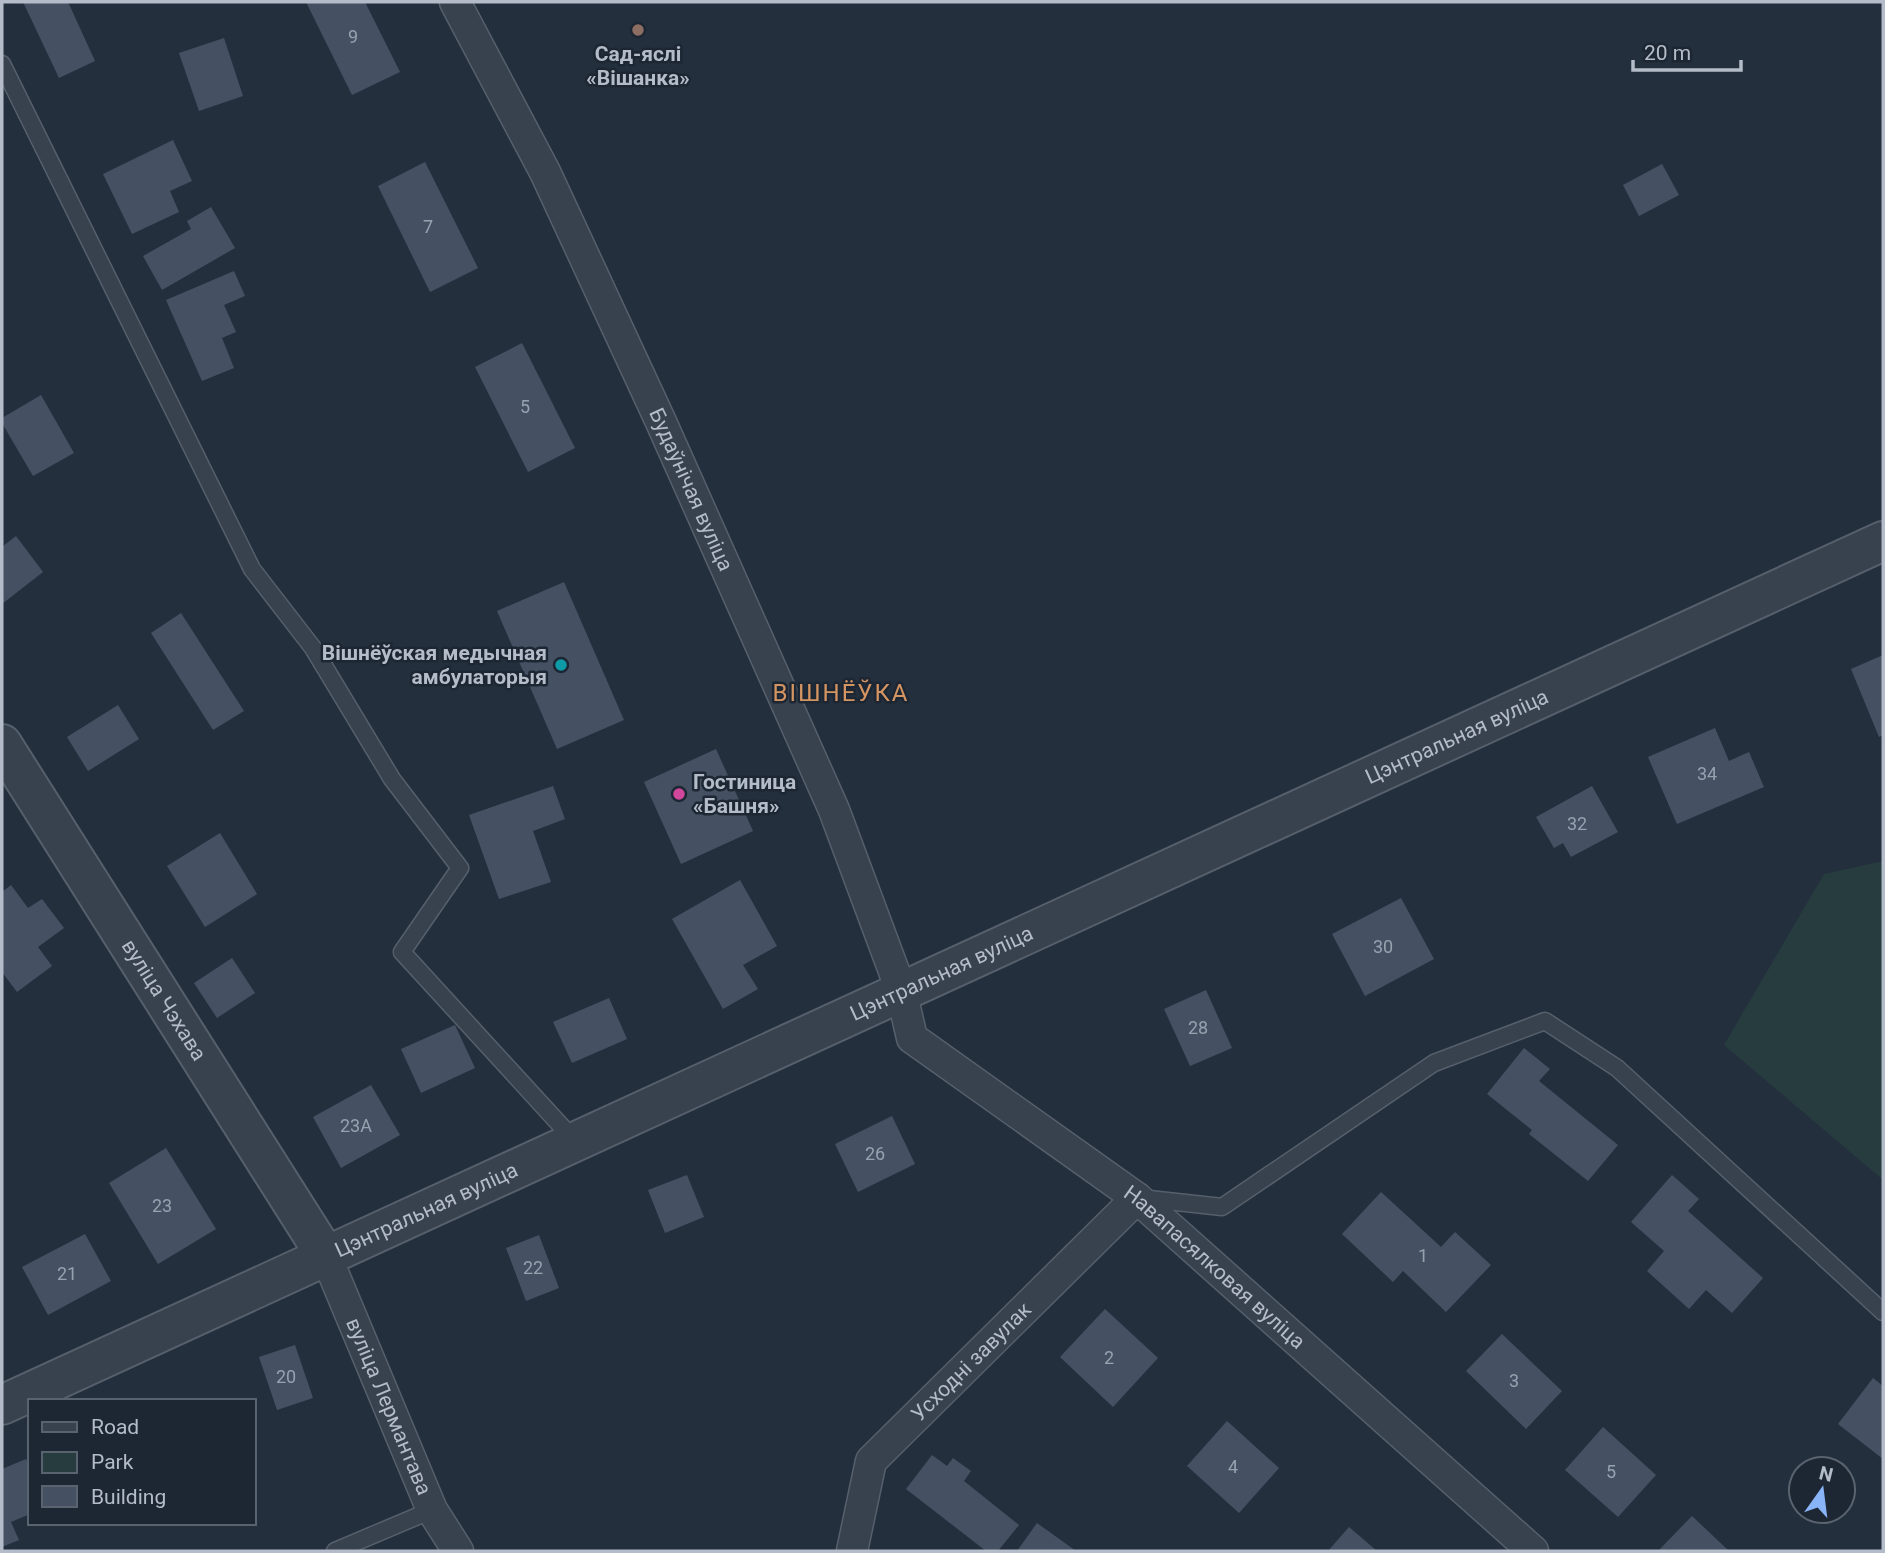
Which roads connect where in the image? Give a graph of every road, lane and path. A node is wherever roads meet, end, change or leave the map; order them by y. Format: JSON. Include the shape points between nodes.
{"nodes":[{"id":1,"x":455,"y":2,"type":"edge"},
{"id":2,"x":2,"y":64,"type":"edge"},
{"id":3,"x":1883,"y":541,"type":"edge"},
{"id":4,"x":2,"y":744,"type":"edge"},
{"id":5,"x":901,"y":990,"type":"junction"},
{"id":6,"x":575,"y":1141,"type":"junction"},
{"id":7,"x":1137,"y":1198,"type":"junction"},
{"id":8,"x":326,"y":1256,"type":"junction"},
{"id":9,"x":1883,"y":1312,"type":"edge"},
{"id":10,"x":2,"y":1405,"type":"edge"},
{"id":11,"x":432,"y":1510,"type":"junction"},
{"id":12,"x":335,"y":1551,"type":"edge"},
{"id":13,"x":458,"y":1551,"type":"edge"},
{"id":14,"x":852,"y":1551,"type":"edge"},
{"id":15,"x":1533,"y":1551,"type":"edge"}],
"edges":[{"from":1,"to":5,"type":"street","name":"Будаўнічая вуліца","via":[[545,172],[661,422],[834,810]]},
{"from":2,"to":6,"type":"lane","via":[[251,569],[313,648],[392,779],[460,868],[402,952]]},
{"from":3,"to":5,"type":"street","name":"Цэнтральная вуліца"},
{"from":4,"to":8,"type":"street","name":"вуліца Чэхава"},
{"from":5,"to":6,"type":"street","name":"Цэнтральная вуліца"},
{"from":5,"to":7,"type":"street","name":"Навапасялковая вуліца","via":[[912,1038]]},
{"from":6,"to":8,"type":"street","name":"Цэнтральная вуліца"},
{"from":7,"to":9,"type":"lane","via":[[1222,1207],[1434,1063],[1545,1021],[1617,1068]]},
{"from":7,"to":14,"type":"street","name":"Усходні завулак","via":[[871,1461]]},
{"from":7,"to":15,"type":"street","name":"Навапасялковая вуліца"},
{"from":8,"to":10,"type":"street","name":"Цэнтральная вуліца"},
{"from":8,"to":11,"type":"street","name":"вуліца Лермантава"},
{"from":11,"to":12,"type":"lane"},
{"from":11,"to":13,"type":"street","name":"вуліца Лермантава"}]}
